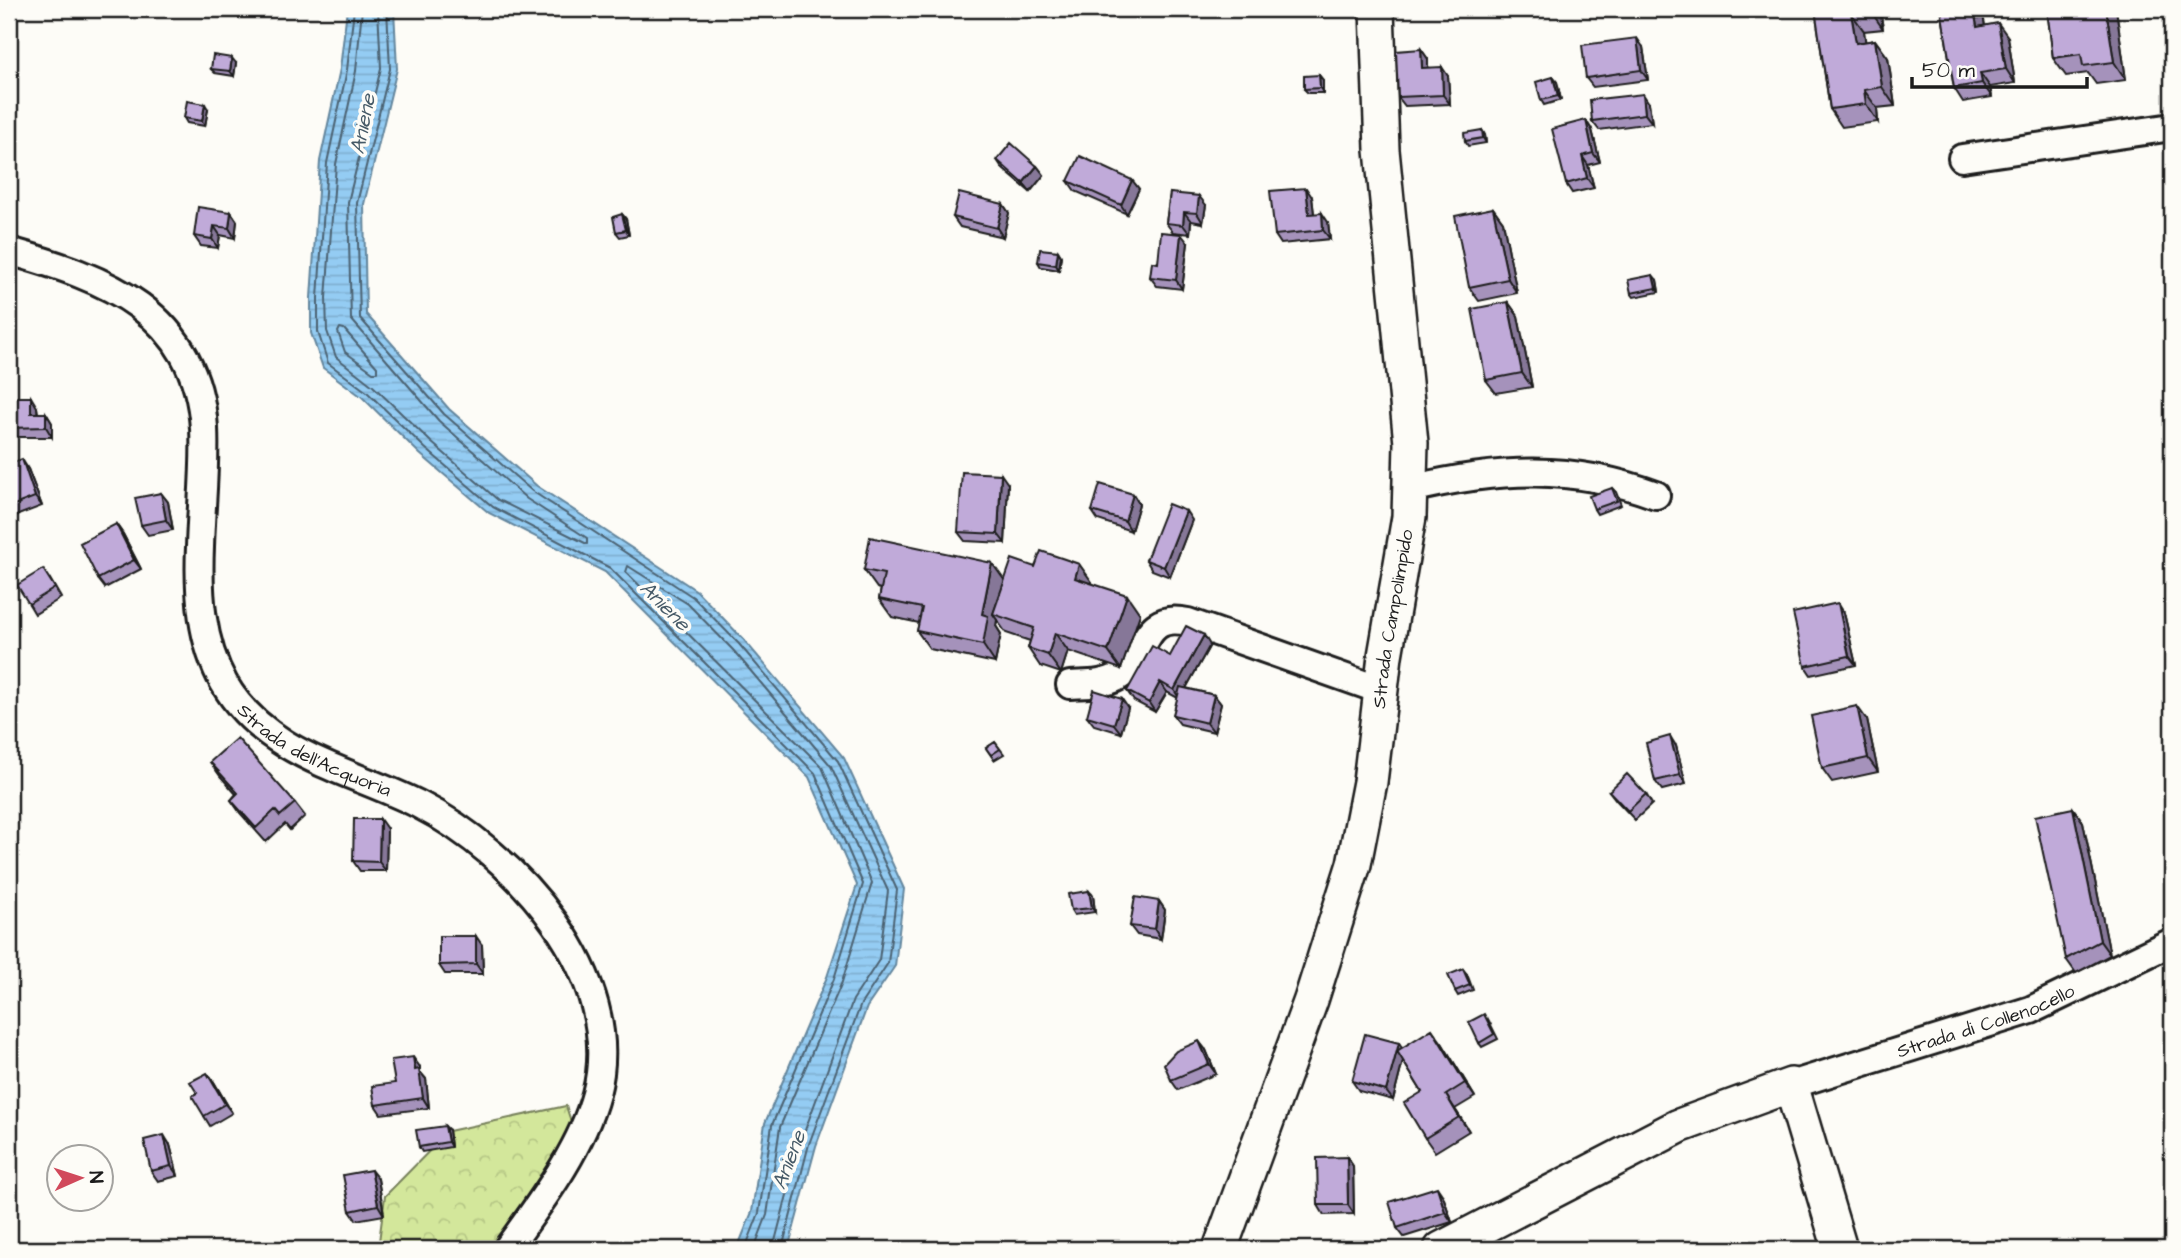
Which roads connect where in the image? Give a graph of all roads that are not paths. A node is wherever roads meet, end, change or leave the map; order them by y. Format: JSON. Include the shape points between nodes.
{"nodes":[{"id":1,"x":1377,"y":9,"type":"edge"},
{"id":2,"x":2172,"y":127,"type":"edge"},
{"id":3,"x":1962,"y":159,"type":"dead end"},
{"id":4,"x":9,"y":251,"type":"edge"},
{"id":5,"x":1411,"y":489,"type":"junction"},
{"id":6,"x":1656,"y":495,"type":"dead end"},
{"id":7,"x":1070,"y":685,"type":"dead end"},
{"id":8,"x":1380,"y":690,"type":"junction"},
{"id":9,"x":2172,"y":942,"type":"edge"},
{"id":10,"x":1791,"y":1085,"type":"junction"},
{"id":11,"x":507,"y":1249,"type":"edge"},
{"id":12,"x":1220,"y":1249,"type":"edge"},
{"id":13,"x":1441,"y":1249,"type":"edge"},
{"id":14,"x":1840,"y":1249,"type":"edge"}],
"edges":[{"from":1,"to":5,"type":"street","name":"Strada Campolimpido","via":[[1381,150]]},
{"from":2,"to":3,"type":"street"},
{"from":4,"to":11,"type":"street","name":"Strada dell'Acquoria","via":[[68,268],[112,288],[156,319],[182,352],[199,396],[204,432],[202,614],[216,664],[240,705],[294,750],[414,802],[467,833],[514,876],[565,936],[577,959],[598,1022],[597,1091],[582,1131]]},
{"from":5,"to":6,"type":"street","via":[[1483,475],[1547,472],[1597,476]]},
{"from":5,"to":8,"type":"street","name":"Strada Campolimpido"},
{"from":7,"to":8,"type":"street","via":[[1102,683],[1119,676],[1153,627],[1174,620]]},
{"from":8,"to":12,"type":"street","name":"Strada Campolimpido","via":[[1364,817],[1346,891]]},
{"from":9,"to":10,"type":"street","name":"Strada di Collenocello","via":[[2031,1010]]},
{"from":10,"to":13,"type":"street","via":[[1679,1126]]},
{"from":10,"to":14,"type":"street"}]}
